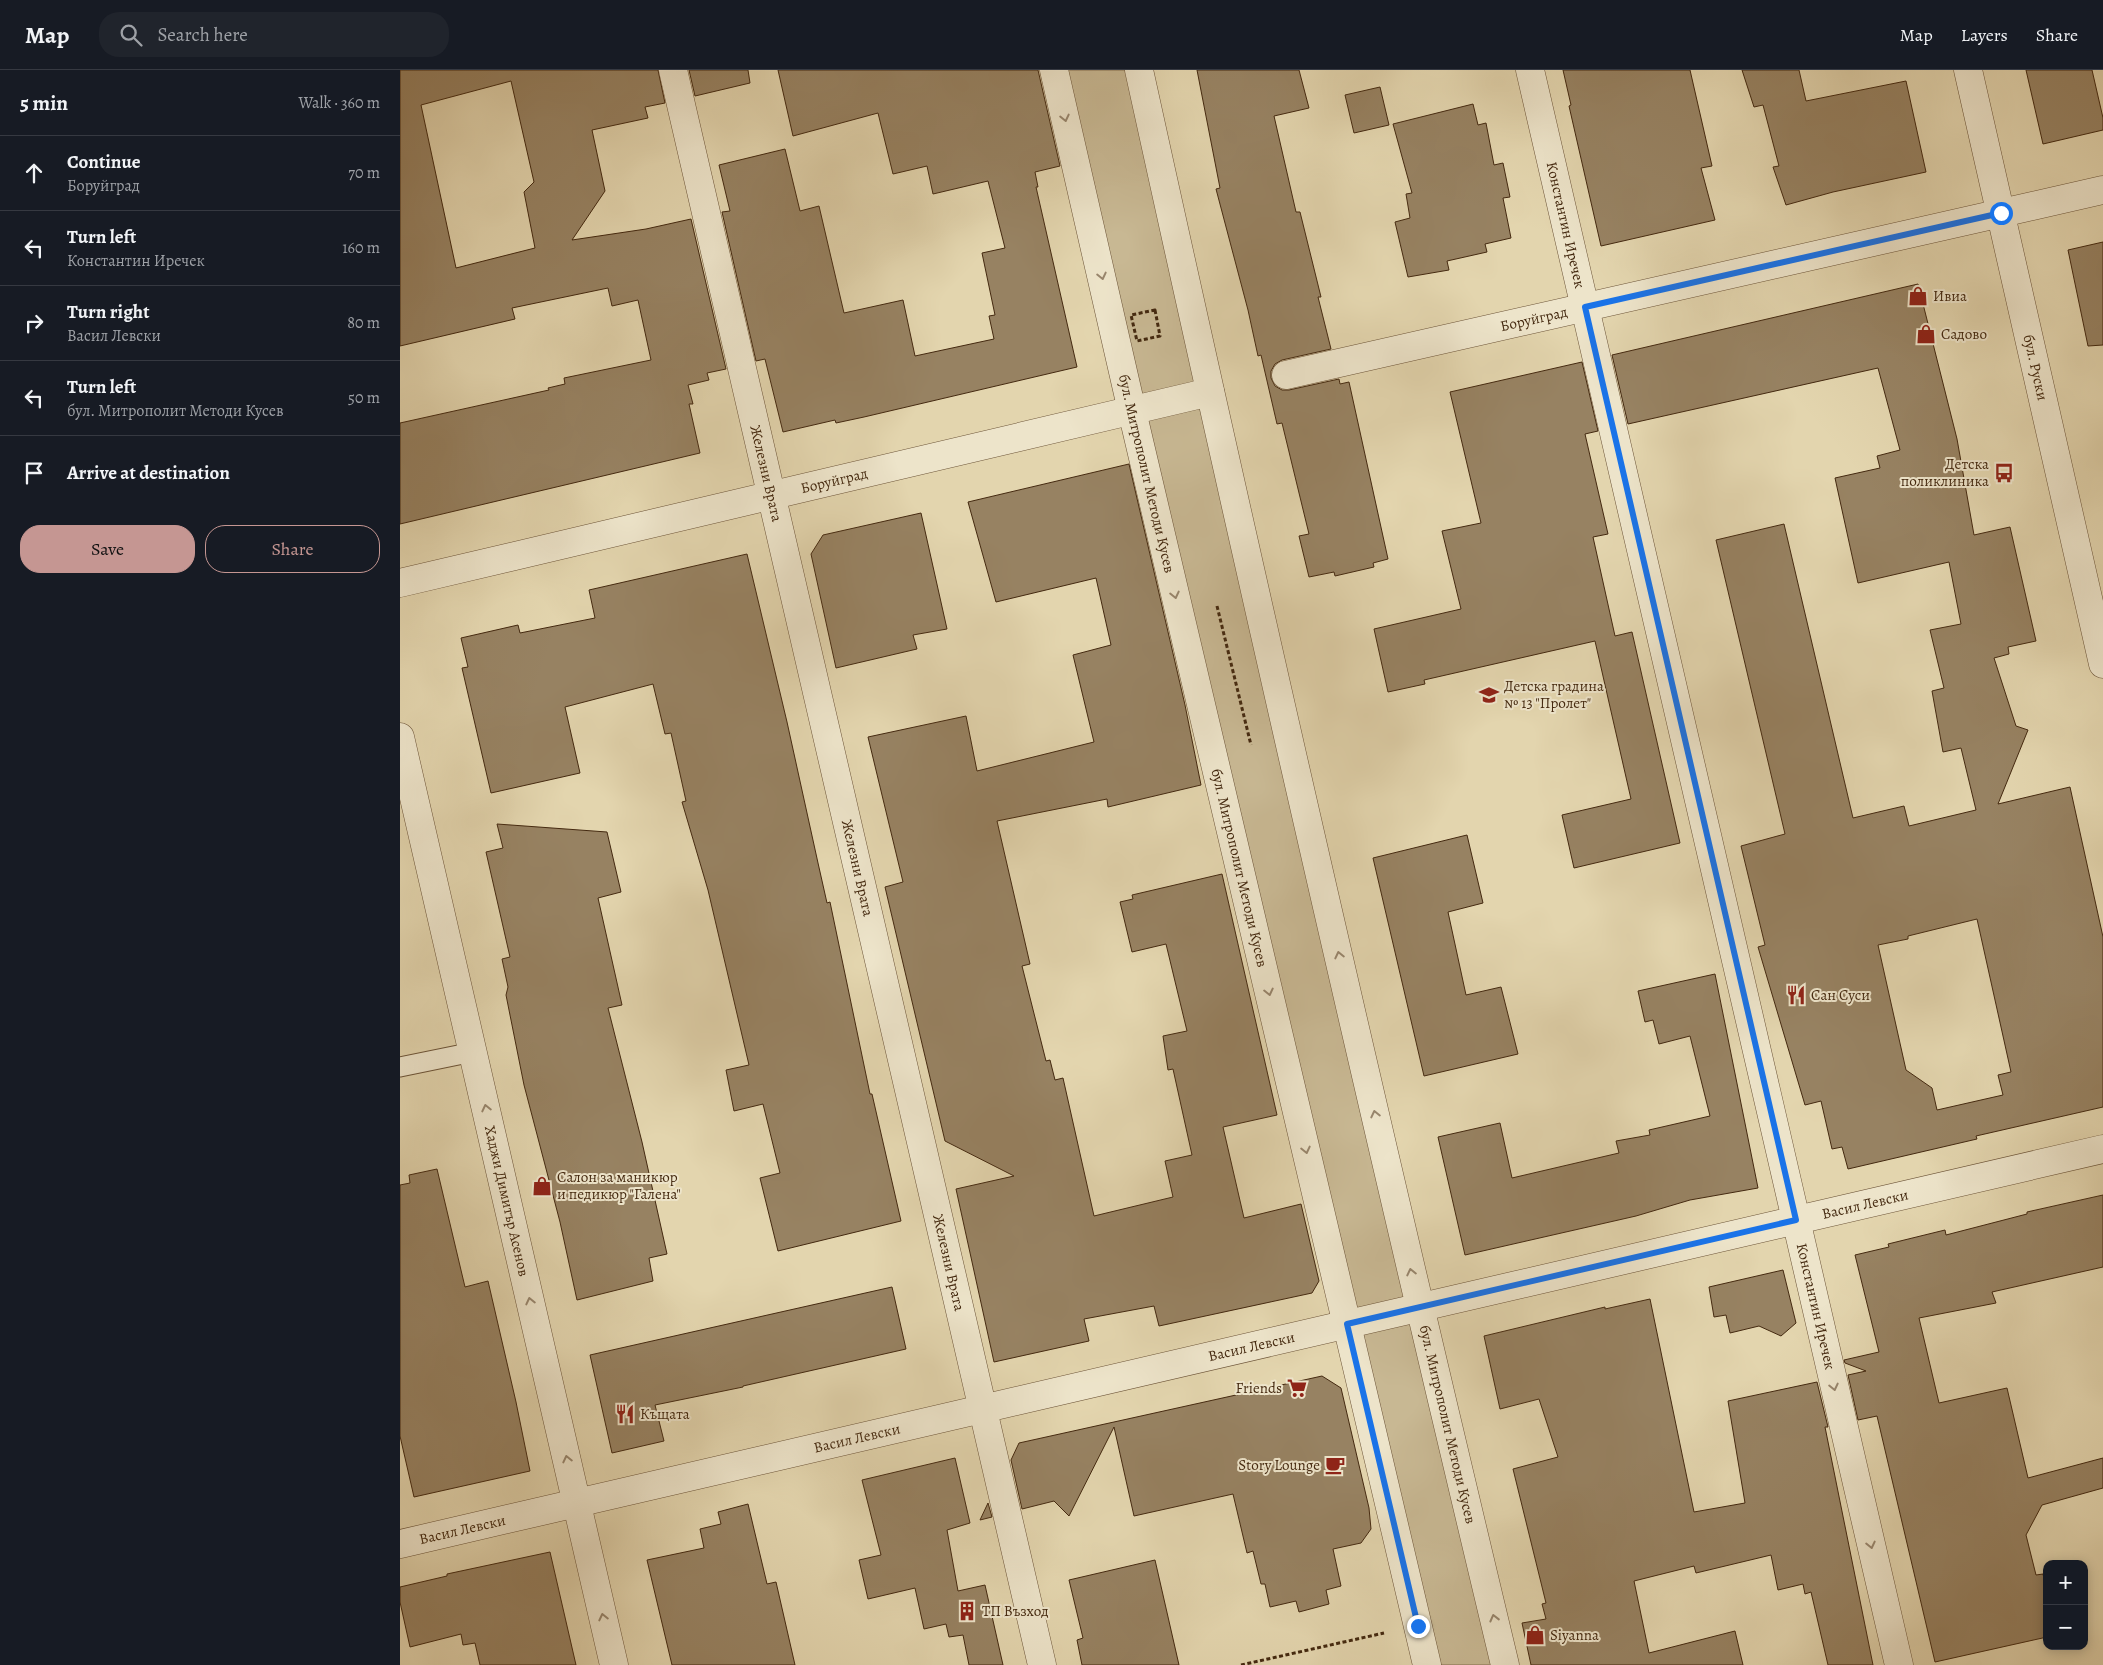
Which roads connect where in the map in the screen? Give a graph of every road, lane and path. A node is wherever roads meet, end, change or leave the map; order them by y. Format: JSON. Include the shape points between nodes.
{"nodes":[{"id":1,"x":673,"y":70,"type":"edge"},
{"id":2,"x":1054,"y":70,"type":"edge"},
{"id":3,"x":1139,"y":70,"type":"edge"},
{"id":4,"x":1530,"y":70,"type":"edge"},
{"id":5,"x":1968,"y":70,"type":"edge"},
{"id":6,"x":2103,"y":190,"type":"edge"},
{"id":7,"x":2001,"y":213,"type":"junction"},
{"id":8,"x":1585,"y":307,"type":"junction"},
{"id":9,"x":1149,"y":338,"type":"dead end"},
{"id":10,"x":1151,"y":345,"type":"dead end"},
{"id":11,"x":1286,"y":375,"type":"dead end"},
{"id":12,"x":1210,"y":392,"type":"junction"},
{"id":13,"x":1132,"y":411,"type":"junction"},
{"id":14,"x":771,"y":496,"type":"junction"},
{"id":15,"x":400,"y":583,"type":"edge"},
{"id":16,"x":1216,"y":604,"type":"dead end"},
{"id":17,"x":2103,"y":664,"type":"edge"},
{"id":18,"x":400,"y":737,"type":"edge"},
{"id":19,"x":1252,"y":747,"type":"dead end"},
{"id":20,"x":473,"y":1052,"type":"junction"},
{"id":21,"x":400,"y":1066,"type":"edge"},
{"id":22,"x":2103,"y":1149,"type":"edge"},
{"id":23,"x":1796,"y":1220,"type":"junction"},
{"id":24,"x":1419,"y":1307,"type":"junction"},
{"id":25,"x":1347,"y":1324,"type":"junction"},
{"id":26,"x":982,"y":1408,"type":"junction"},
{"id":27,"x":577,"y":1503,"type":"junction"},
{"id":28,"x":400,"y":1544,"type":"edge"},
{"id":29,"x":1418,"y":1626,"type":"junction"},
{"id":30,"x":614,"y":1665,"type":"edge"},
{"id":31,"x":1042,"y":1665,"type":"edge"},
{"id":32,"x":1241,"y":1665,"type":"edge"},
{"id":33,"x":1427,"y":1665,"type":"edge"},
{"id":34,"x":1505,"y":1665,"type":"edge"},
{"id":35,"x":1899,"y":1665,"type":"edge"}],
"edges":[{"from":1,"to":14,"type":"street","name":"Железни Врата"},
{"from":2,"to":13,"type":"street","name":"бул. Митрополит Методи Кусев","one_way":true},
{"from":3,"to":12,"type":"street","name":"бул. Митрополит Методи Кусев"},
{"from":4,"to":8,"type":"street","name":"Константин Иречек"},
{"from":5,"to":7,"type":"street","name":"бул. Руски"},
{"from":6,"to":7,"type":"street","name":"Боруйград"},
{"from":7,"to":8,"type":"street","name":"Боруйград"},
{"from":7,"to":17,"type":"street","name":"бул. Руски"},
{"from":8,"to":11,"type":"street","name":"Боруйград"},
{"from":8,"to":23,"type":"street","name":"Константин Иречек"},
{"from":9,"to":10,"type":"path"},
{"from":12,"to":13,"type":"street","name":"Боруйград"},
{"from":24,"to":12,"type":"street","name":"бул. Митрополит Методи Кусев","one_way":true},
{"from":13,"to":14,"type":"street","name":"Боруйград"},
{"from":13,"to":25,"type":"street","name":"бул. Митрополит Методи Кусев","one_way":true},
{"from":14,"to":15,"type":"street","name":"Боруйград"},
{"from":14,"to":26,"type":"street","name":"Железни Врата"},
{"from":16,"to":19,"type":"path"},
{"from":18,"to":20,"type":"street","name":"Хаджи Димитър Асенов"},
{"from":20,"to":21,"type":"lane"},
{"from":27,"to":20,"type":"street","name":"Хаджи Димитър Асенов","one_way":true},
{"from":22,"to":23,"type":"street","name":"Васил Левски"},
{"from":23,"to":24,"type":"street","name":"Васил Левски"},
{"from":23,"to":35,"type":"street","name":"Константин Иречек","one_way":true},
{"from":24,"to":25,"type":"street","name":"Васил Левски"},
{"from":34,"to":24,"type":"street","name":"бул. Митрополит Методи Кусев","one_way":true},
{"from":25,"to":26,"type":"street","name":"Васил Левски"},
{"from":25,"to":29,"type":"street","name":"бул. Митрополит Методи Кусев"},
{"from":26,"to":27,"type":"street","name":"Васил Левски"},
{"from":26,"to":31,"type":"street","name":"Железни Врата"},
{"from":27,"to":28,"type":"street","name":"Васил Левски"},
{"from":30,"to":27,"type":"street","name":"Хаджи Димитър Асенов","one_way":true},
{"from":29,"to":32,"type":"path"},
{"from":29,"to":33,"type":"street","name":"бул. Митрополит Методи Кусев"}]}
